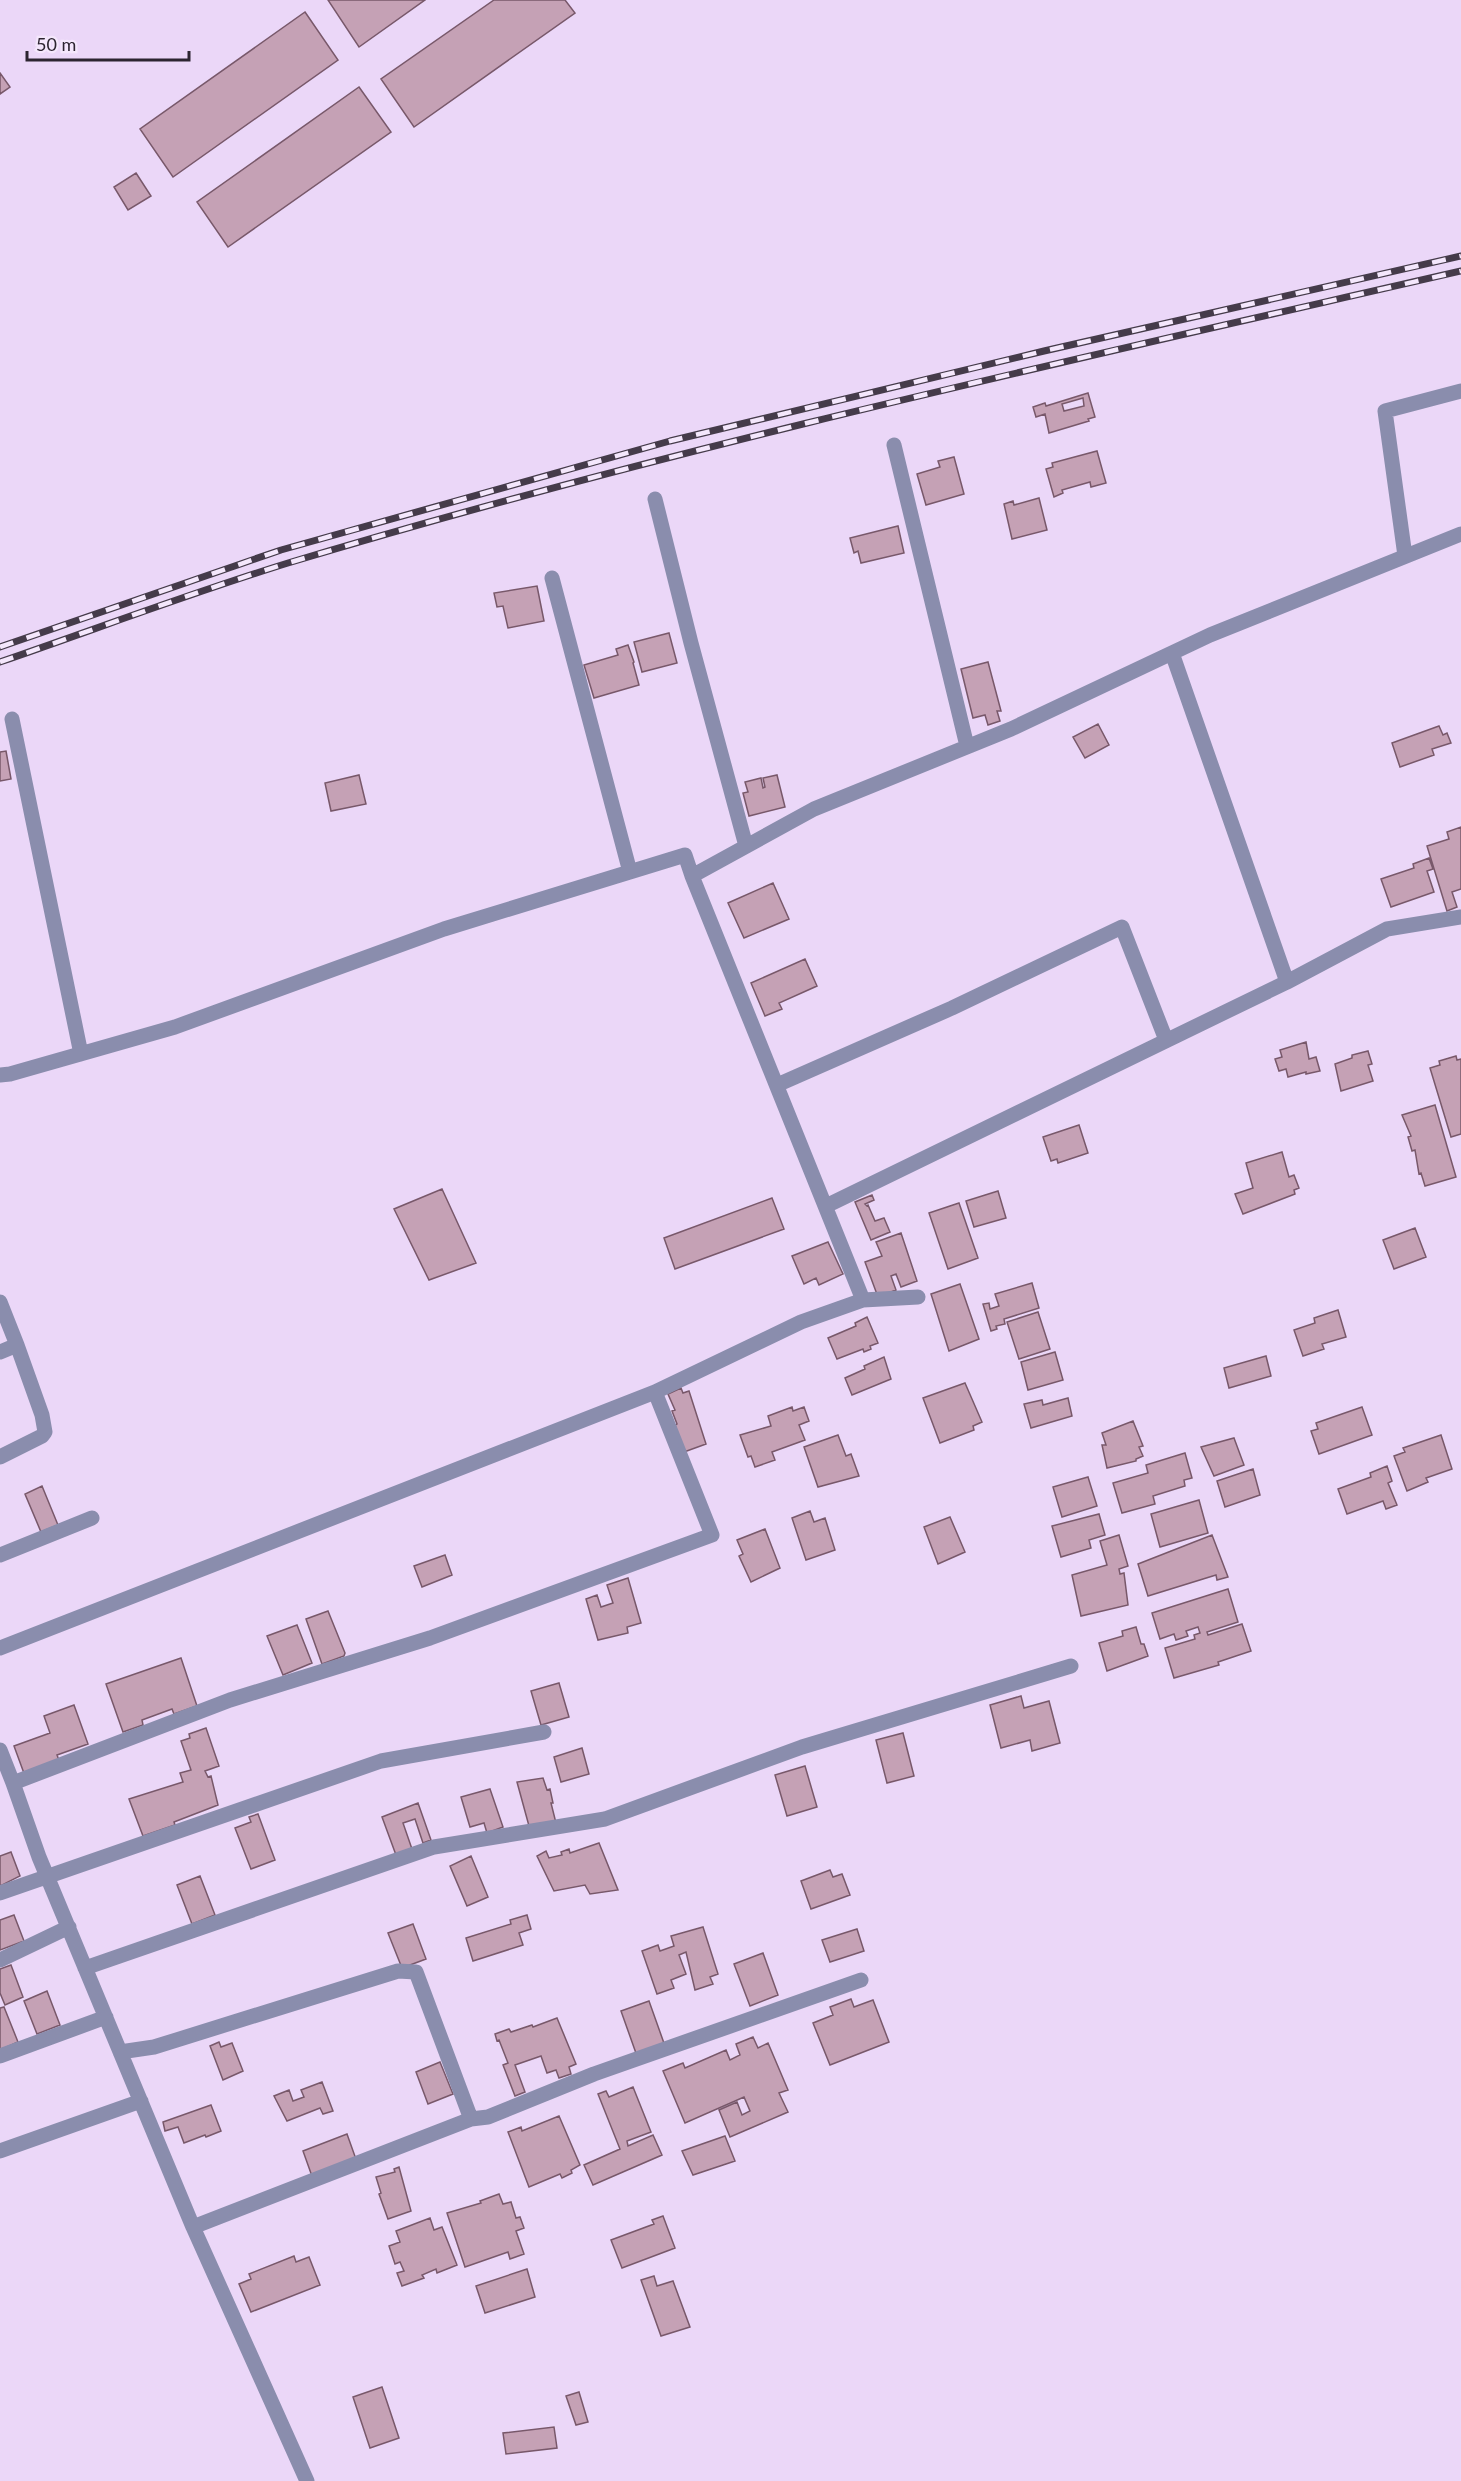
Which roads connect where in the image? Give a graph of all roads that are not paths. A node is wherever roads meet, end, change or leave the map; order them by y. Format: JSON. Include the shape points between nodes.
{"nodes":[{"id":1,"x":1461,"y":392,"type":"edge"},
{"id":2,"x":894,"y":445,"type":"dead end"},
{"id":3,"x":655,"y":499,"type":"dead end"},
{"id":4,"x":1461,"y":534,"type":"edge"},
{"id":5,"x":1405,"y":556,"type":"junction"},
{"id":6,"x":552,"y":578,"type":"dead end"},
{"id":7,"x":1172,"y":653,"type":"junction"},
{"id":8,"x":12,"y":719,"type":"dead end"},
{"id":9,"x":967,"y":746,"type":"junction"},
{"id":10,"x":746,"y":846,"type":"junction"},
{"id":11,"x":630,"y":872,"type":"junction"},
{"id":12,"x":692,"y":876,"type":"junction"},
{"id":13,"x":1461,"y":916,"type":"edge"},
{"id":14,"x":1287,"y":982,"type":"junction"},
{"id":15,"x":1166,"y":1040,"type":"junction"},
{"id":16,"x":81,"y":1054,"type":"junction"},
{"id":17,"x":0,"y":1075,"type":"edge"},
{"id":18,"x":777,"y":1085,"type":"junction"},
{"id":19,"x":826,"y":1206,"type":"junction"},
{"id":20,"x":918,"y":1297,"type":"dead end"},
{"id":21,"x":863,"y":1300,"type":"junction"},
{"id":22,"x":0,"y":1302,"type":"edge"},
{"id":23,"x":17,"y":1345,"type":"junction"},
{"id":24,"x":0,"y":1352,"type":"edge"},
{"id":25,"x":655,"y":1392,"type":"junction"},
{"id":26,"x":0,"y":1457,"type":"edge"},
{"id":27,"x":92,"y":1518,"type":"dead end"},
{"id":28,"x":0,"y":1556,"type":"edge"},
{"id":29,"x":0,"y":1648,"type":"edge"},
{"id":30,"x":1071,"y":1666,"type":"dead end"},
{"id":31,"x":544,"y":1731,"type":"dead end"},
{"id":32,"x":0,"y":1750,"type":"edge"},
{"id":33,"x":13,"y":1783,"type":"junction"},
{"id":34,"x":47,"y":1876,"type":"junction"},
{"id":35,"x":0,"y":1893,"type":"edge"},
{"id":36,"x":69,"y":1928,"type":"junction"},
{"id":37,"x":0,"y":1960,"type":"edge"},
{"id":38,"x":85,"y":1968,"type":"junction"},
{"id":39,"x":861,"y":1980,"type":"dead end"},
{"id":40,"x":106,"y":2017,"type":"junction"},
{"id":41,"x":120,"y":2052,"type":"junction"},
{"id":42,"x":0,"y":2056,"type":"edge"},
{"id":43,"x":141,"y":2101,"type":"junction"},
{"id":44,"x":471,"y":2118,"type":"junction"},
{"id":45,"x":0,"y":2151,"type":"edge"},
{"id":46,"x":193,"y":2227,"type":"junction"},
{"id":47,"x":307,"y":2481,"type":"edge"}],
"edges":[{"from":1,"to":5,"type":"street","via":[[1385,411]]},
{"from":2,"to":9,"type":"street"},
{"from":3,"to":10,"type":"street"},
{"from":4,"to":5,"type":"street"},
{"from":5,"to":7,"type":"street"},
{"from":6,"to":11,"type":"street"},
{"from":7,"to":9,"type":"street"},
{"from":7,"to":14,"type":"street"},
{"from":8,"to":16,"type":"street"},
{"from":9,"to":10,"type":"street","via":[[814,809]]},
{"from":10,"to":12,"type":"street"},
{"from":11,"to":12,"type":"street","via":[[684,855]]},
{"from":11,"to":16,"type":"street","via":[[444,928],[175,1027]]},
{"from":12,"to":18,"type":"street"},
{"from":13,"to":14,"type":"street","via":[[1387,929]]},
{"from":14,"to":15,"type":"street"},
{"from":15,"to":18,"type":"street","via":[[1122,927]]},
{"from":15,"to":19,"type":"street"},
{"from":16,"to":17,"type":"street"},
{"from":18,"to":19,"type":"street"},
{"from":19,"to":21,"type":"street"},
{"from":20,"to":21,"type":"street"},
{"from":21,"to":25,"type":"street","via":[[801,1322]]},
{"from":22,"to":23,"type":"street"},
{"from":23,"to":24,"type":"street"},
{"from":23,"to":26,"type":"street","via":[[45,1431]]},
{"from":25,"to":29,"type":"street"},
{"from":25,"to":33,"type":"street","via":[[712,1535],[430,1638],[230,1700]]},
{"from":27,"to":28,"type":"street"},
{"from":30,"to":38,"type":"street","via":[[802,1747],[605,1819],[434,1848]]},
{"from":31,"to":34,"type":"street","via":[[381,1761]]},
{"from":32,"to":33,"type":"street"},
{"from":33,"to":34,"type":"street"},
{"from":34,"to":35,"type":"street"},
{"from":34,"to":36,"type":"street"},
{"from":36,"to":37,"type":"street"},
{"from":36,"to":38,"type":"street"},
{"from":38,"to":40,"type":"street"},
{"from":39,"to":44,"type":"street","via":[[594,2074],[488,2117]]},
{"from":40,"to":41,"type":"street"},
{"from":40,"to":42,"type":"street"},
{"from":41,"to":43,"type":"street"},
{"from":41,"to":44,"type":"street","via":[[154,2047],[398,1971],[416,1972]]},
{"from":43,"to":45,"type":"street"},
{"from":43,"to":46,"type":"street"},
{"from":44,"to":46,"type":"street"},
{"from":46,"to":47,"type":"street"}]}
